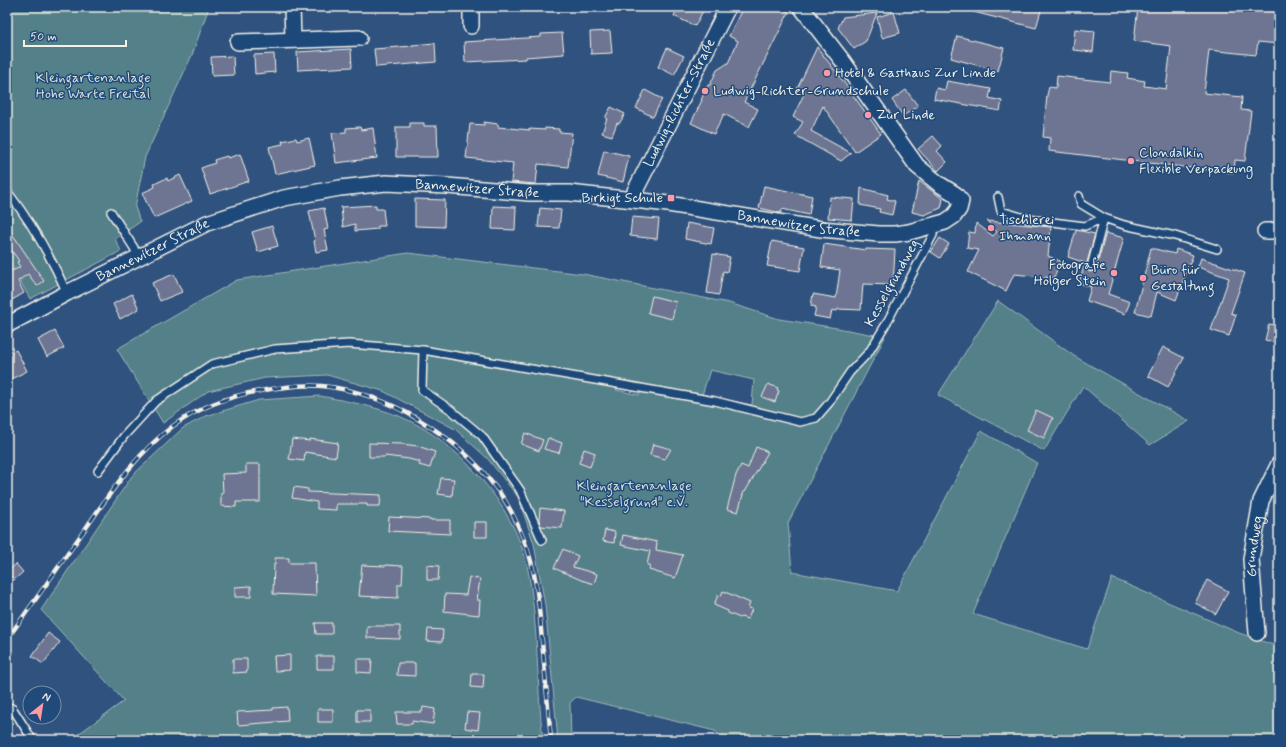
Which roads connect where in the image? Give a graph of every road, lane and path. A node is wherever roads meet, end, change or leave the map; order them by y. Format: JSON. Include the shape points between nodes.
{"nodes":[{"id":1,"x":292,"y":7,"type":"edge"},
{"id":2,"x":471,"y":7,"type":"edge"},
{"id":3,"x":728,"y":7,"type":"edge"},
{"id":4,"x":801,"y":7,"type":"edge"},
{"id":5,"x":471,"y":26,"type":"dead end"},
{"id":6,"x":359,"y":38,"type":"dead end"},
{"id":7,"x":293,"y":40,"type":"junction"},
{"id":8,"x":238,"y":42,"type":"dead end"},
{"id":9,"x":7,"y":191,"type":"edge"},
{"id":10,"x":1079,"y":196,"type":"dead end"},
{"id":11,"x":998,"y":197,"type":"dead end"},
{"id":12,"x":634,"y":200,"type":"junction"},
{"id":13,"x":111,"y":212,"type":"dead end"},
{"id":14,"x":1104,"y":218,"type":"junction"},
{"id":15,"x":933,"y":226,"type":"junction"},
{"id":16,"x":1217,"y":249,"type":"dead end"},
{"id":17,"x":138,"y":258,"type":"junction"},
{"id":18,"x":1091,"y":267,"type":"dead end"},
{"id":19,"x":67,"y":293,"type":"junction"},
{"id":20,"x":7,"y":325,"type":"edge"},
{"id":21,"x":423,"y":350,"type":"junction"},
{"id":22,"x":1279,"y":464,"type":"edge"},
{"id":23,"x":98,"y":471,"type":"dead end"},
{"id":24,"x":542,"y":540,"type":"dead end"},
{"id":25,"x":1257,"y":633,"type":"dead end"},
{"id":26,"x":7,"y":706,"type":"edge"},
{"id":27,"x":32,"y":739,"type":"edge"}],
"edges":[{"from":1,"to":7,"type":"street"},
{"from":2,"to":5,"type":"street"},
{"from":3,"to":12,"type":"street","name":"Ludwig-Richter-Straße","via":[[635,191]]},
{"from":4,"to":15,"type":"street","name":"Bannewitzer Straße","via":[[917,166],[961,201],[954,216]]},
{"from":6,"to":7,"type":"street"},
{"from":7,"to":8,"type":"street"},
{"from":9,"to":19,"type":"lane","via":[[36,232]]},
{"from":10,"to":14,"type":"lane","via":[[1081,204]]},
{"from":11,"to":14,"type":"lane","via":[[1002,211],[1028,219],[1085,226]]},
{"from":12,"to":15,"type":"street","name":"Bannewitzer Straße","via":[[851,232],[895,234]]},
{"from":12,"to":17,"type":"street","name":"Bannewitzer Straße","via":[[569,193],[544,194],[386,183],[346,187],[284,198],[206,223]]},
{"from":13,"to":17,"type":"lane"},
{"from":14,"to":16,"type":"lane"},
{"from":14,"to":18,"type":"lane"},
{"from":15,"to":21,"type":"lane","name":"Kesselgrundweg","via":[[928,245],[869,352],[850,372],[816,418],[800,422],[714,401]]},
{"from":17,"to":19,"type":"street","name":"Bannewitzer Straße"},
{"from":19,"to":20,"type":"street","name":"Bannewitzer Straße"},
{"from":21,"to":23,"type":"lane","name":"Kesselgrundweg","via":[[349,344],[275,349],[212,364],[156,401],[124,436]]},
{"from":21,"to":24,"type":"lane","via":[[422,390],[482,436],[520,490]]},
{"from":22,"to":25,"type":"street","name":"Grundweg","via":[[1261,501],[1251,559]]},
{"from":26,"to":27,"type":"lane","via":[[12,709]]}]}
